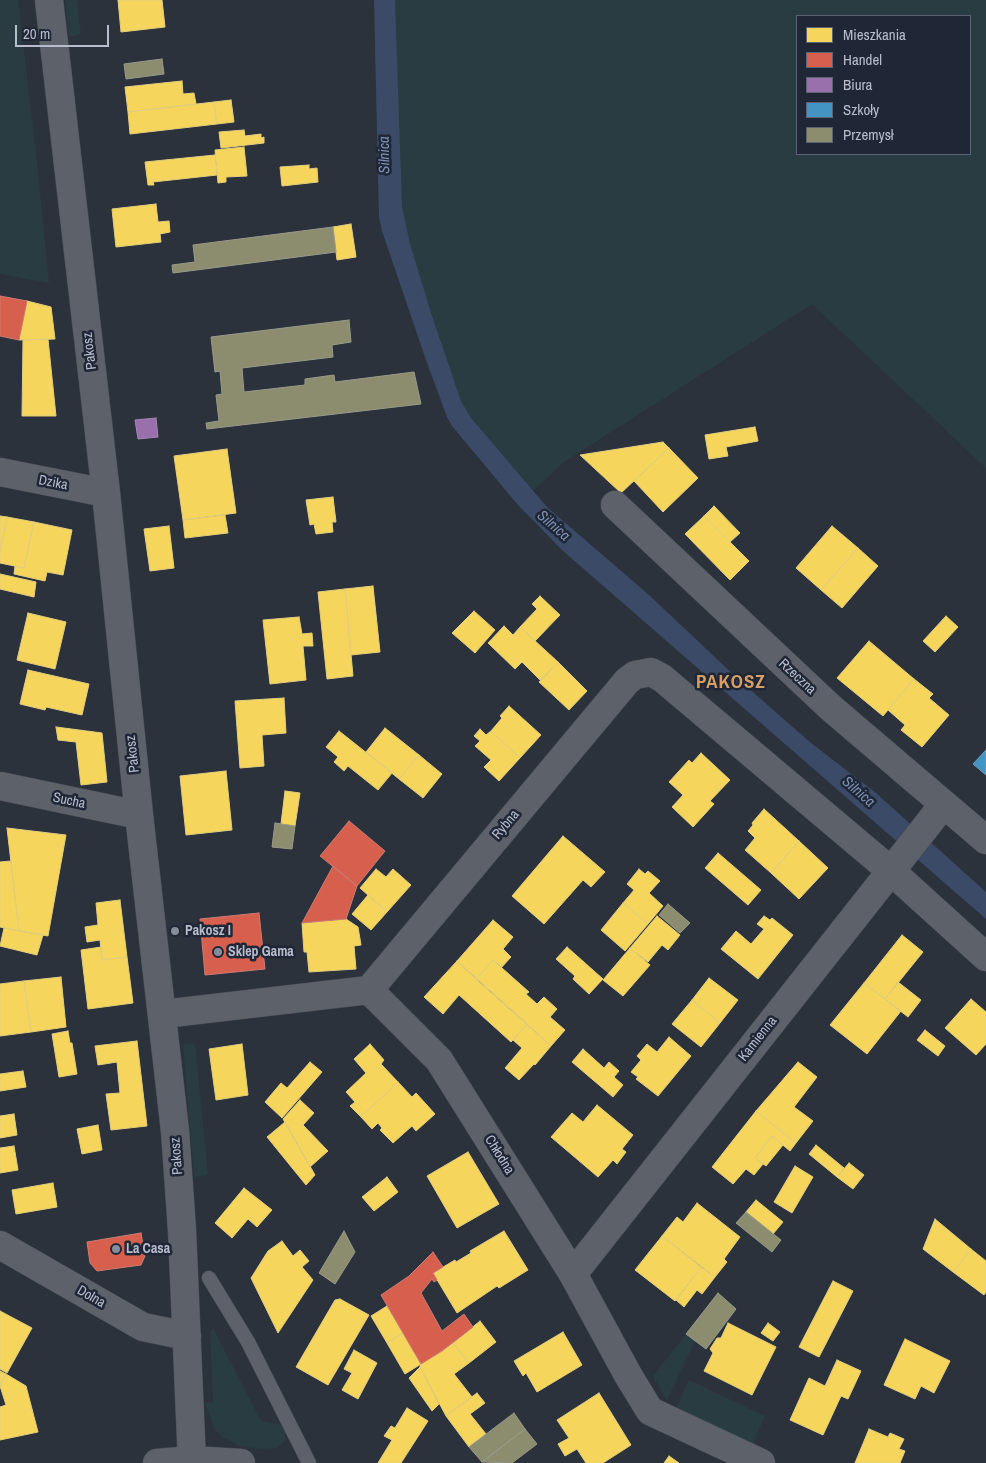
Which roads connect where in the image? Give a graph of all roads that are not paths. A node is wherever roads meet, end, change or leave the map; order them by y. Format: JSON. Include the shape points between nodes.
{"nodes":[{"id":1,"x":49,"y":0,"type":"edge"},
{"id":2,"x":0,"y":472,"type":"edge"},
{"id":3,"x":106,"y":493,"type":"junction"},
{"id":4,"x":615,"y":505,"type":"dead end"},
{"id":5,"x":0,"y":786,"type":"edge"},
{"id":6,"x":936,"y":814,"type":"junction"},
{"id":7,"x":139,"y":815,"type":"junction"},
{"id":8,"x":986,"y":840,"type":"edge"},
{"id":9,"x":896,"y":864,"type":"junction"},
{"id":10,"x":986,"y":957,"type":"edge"},
{"id":11,"x":369,"y":990,"type":"junction"},
{"id":12,"x":163,"y":1014,"type":"junction"},
{"id":13,"x":0,"y":1245,"type":"edge"},
{"id":14,"x":573,"y":1274,"type":"junction"},
{"id":15,"x":209,"y":1278,"type":"dead end"},
{"id":16,"x":186,"y":1336,"type":"junction"},
{"id":17,"x":192,"y":1462,"type":"edge"},
{"id":18,"x":157,"y":1463,"type":"edge"},
{"id":19,"x":241,"y":1463,"type":"edge"},
{"id":20,"x":309,"y":1463,"type":"edge"},
{"id":21,"x":761,"y":1463,"type":"edge"}],
"edges":[{"from":1,"to":3,"type":"street","name":"Pakosz"},
{"from":2,"to":3,"type":"street","name":"Dzika"},
{"from":3,"to":7,"type":"street","name":"Pakosz"},
{"from":4,"to":6,"type":"street","name":"Rzeczna","via":[[830,708]]},
{"from":5,"to":7,"type":"street","name":"Sucha"},
{"from":6,"to":8,"type":"street","name":"Rzeczna"},
{"from":6,"to":9,"type":"street","name":"Kamienna"},
{"from":7,"to":12,"type":"street","name":"Pakosz"},
{"from":9,"to":10,"type":"street"},
{"from":9,"to":11,"type":"street","name":"Rybna","via":[[662,678],[651,672],[635,675],[626,681]]},
{"from":9,"to":14,"type":"street","name":"Kamienna"},
{"from":11,"to":12,"type":"street"},
{"from":11,"to":14,"type":"street","name":"Chłodna","via":[[439,1060]]},
{"from":12,"to":16,"type":"street","name":"Pakosz","via":[[175,1130]]},
{"from":13,"to":16,"type":"street","name":"Dolna","via":[[143,1327]]},
{"from":14,"to":21,"type":"street","name":"Chłodna","via":[[650,1410]]},
{"from":15,"to":20,"type":"lane","via":[[248,1342]]},
{"from":16,"to":17,"type":"street","name":"Pakosz"},
{"from":17,"to":18,"type":"street"},
{"from":17,"to":19,"type":"street"}]}
